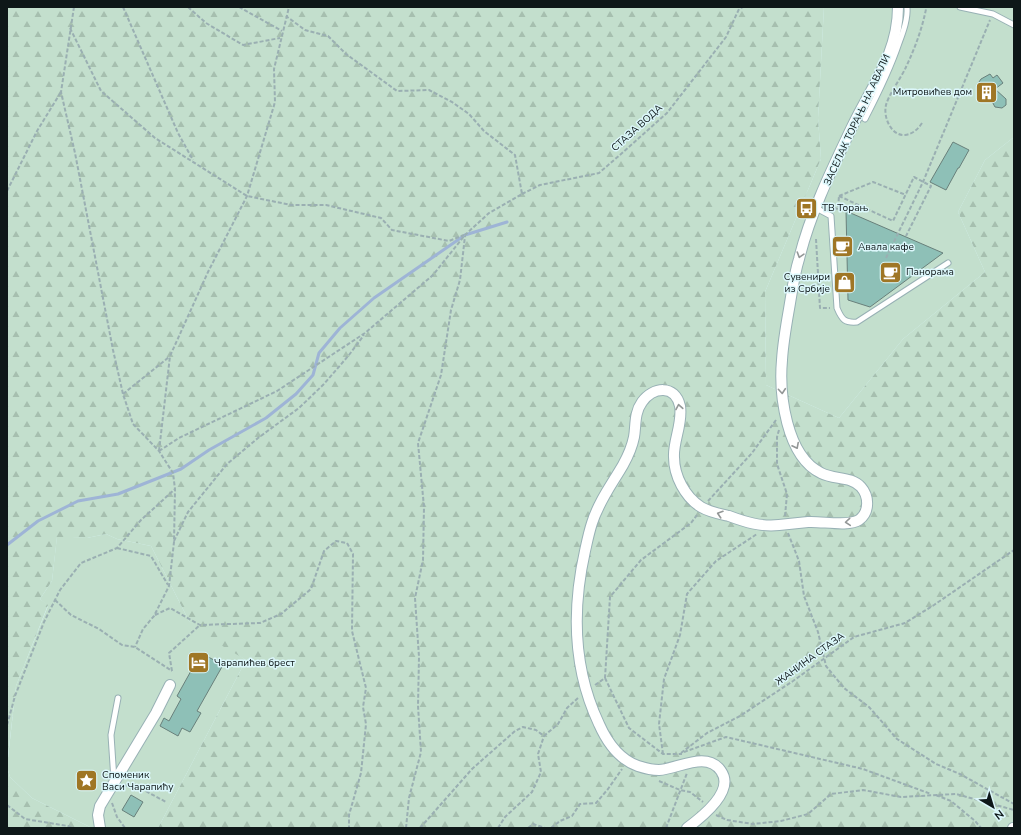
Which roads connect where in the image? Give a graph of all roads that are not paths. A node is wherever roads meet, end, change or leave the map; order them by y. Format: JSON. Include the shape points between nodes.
{"nodes":[{"id":1,"x":898,"y":7,"type":"edge"},
{"id":2,"x":907,"y":7,"type":"edge"},
{"id":3,"x":960,"y":7,"type":"edge"},
{"id":4,"x":1014,"y":24,"type":"edge"},
{"id":5,"x":865,"y":119,"type":"dead end"},
{"id":6,"x":816,"y":208,"type":"junction"},
{"id":7,"x":948,"y":263,"type":"dead end"},
{"id":8,"x":170,"y":685,"type":"dead end"},
{"id":9,"x":118,"y":698,"type":"dead end"},
{"id":10,"x":114,"y":784,"type":"junction"},
{"id":11,"x":100,"y":828,"type":"edge"},
{"id":12,"x":687,"y":828,"type":"edge"}],
"edges":[{"from":1,"to":6,"type":"street","name":"ЗАСЕЛАК ТОРАЊ НА АВАЛИ","via":[[896,31],[882,71],[852,126]]},
{"from":2,"to":5,"type":"lane","via":[[903,33],[892,65]]},
{"from":3,"to":4,"type":"lane","via":[[993,14]]},
{"from":6,"to":7,"type":"lane","via":[[831,216],[837,308],[841,318],[849,322],[857,322]]},
{"from":6,"to":12,"type":"street","name":"ЗАСЕЛАК ТОРАЊ НА АВАЛИ","one_way":true,"via":[[798,258],[782,346],[784,409],[796,446],[811,467],[823,474],[850,480],[864,490],[868,505],[863,516],[846,524],[805,522],[770,526],[750,523],[702,508],[688,495],[676,472],[673,455],[680,412],[677,400],[670,390],[662,389],[653,392],[638,408],[631,449],[598,505],[590,526],[580,574],[576,606],[577,640],[589,699],[606,737],[619,755],[635,765],[656,770],[707,761],[718,766],[724,776],[724,789],[717,800]]},
{"from":8,"to":10,"type":"street"},
{"from":9,"to":10,"type":"lane","via":[[112,735]]},
{"from":10,"to":11,"type":"street","via":[[100,806]]}]}
